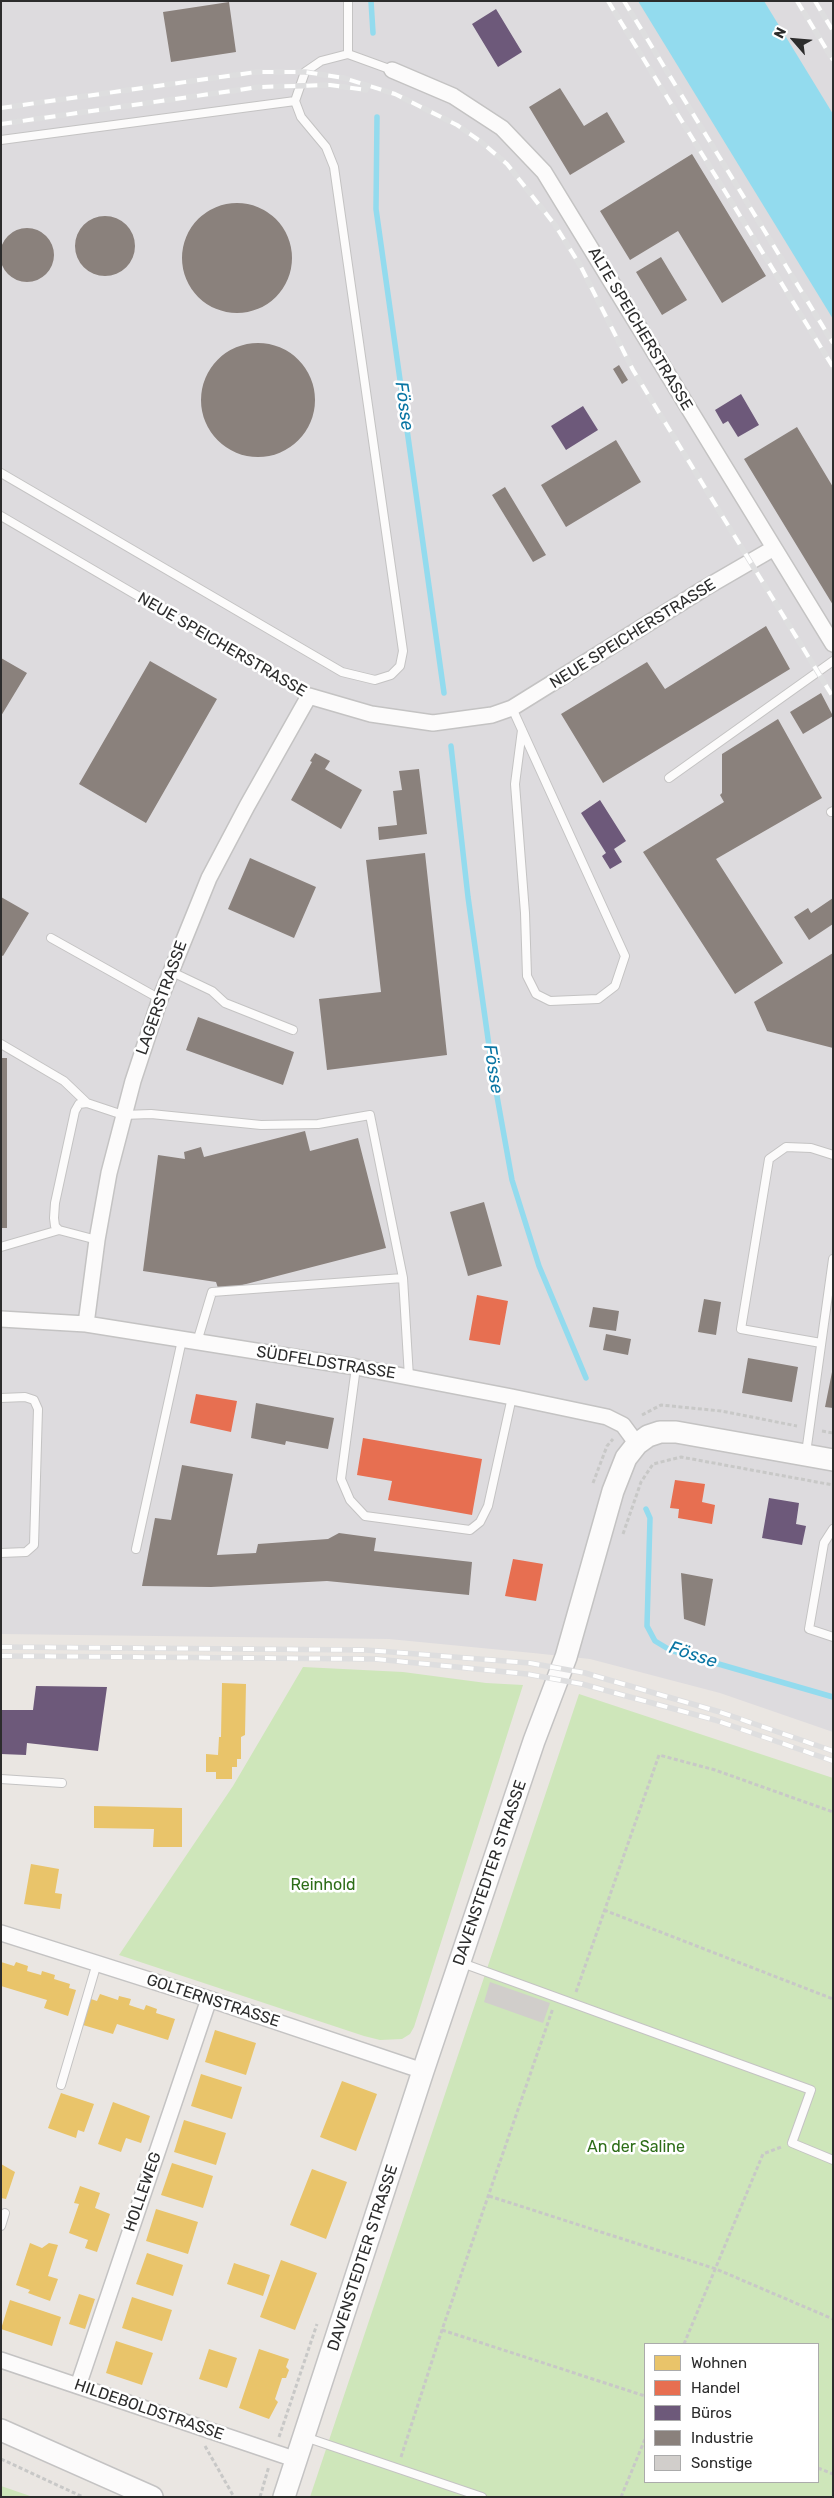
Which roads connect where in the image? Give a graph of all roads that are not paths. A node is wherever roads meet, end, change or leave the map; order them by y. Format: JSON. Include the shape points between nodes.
{"nodes":[{"id":1,"x":348,"y":1,"type":"edge"},
{"id":2,"x":348,"y":54,"type":"junction"},
{"id":3,"x":392,"y":70,"type":"joint"},
{"id":4,"x":295,"y":101,"type":"junction"},
{"id":5,"x":1,"y":140,"type":"edge"},
{"id":6,"x":1,"y":473,"type":"edge"},
{"id":7,"x":1,"y":516,"type":"edge"},
{"id":8,"x":774,"y":548,"type":"junction"},
{"id":9,"x":833,"y":644,"type":"edge"},
{"id":10,"x":833,"y":661,"type":"edge"},
{"id":11,"x":309,"y":696,"type":"junction"},
{"id":12,"x":512,"y":708,"type":"junction"},
{"id":13,"x":522,"y":730,"type":"junction"},
{"id":14,"x":669,"y":778,"type":"dead end"},
{"id":15,"x":51,"y":938,"type":"dead end"},
{"id":16,"x":170,"y":971,"type":"junction"},
{"id":17,"x":160,"y":999,"type":"junction"},
{"id":18,"x":293,"y":1030,"type":"dead end"},
{"id":19,"x":1,"y":1044,"type":"edge"},
{"id":20,"x":87,"y":1103,"type":"junction"},
{"id":21,"x":123,"y":1115,"type":"junction"},
{"id":22,"x":833,"y":1155,"type":"edge"},
{"id":23,"x":59,"y":1230,"type":"junction"},
{"id":24,"x":97,"y":1240,"type":"junction"},
{"id":25,"x":1,"y":1247,"type":"edge"},
{"id":26,"x":833,"y":1259,"type":"edge"},
{"id":27,"x":403,"y":1278,"type":"junction"},
{"id":28,"x":1,"y":1319,"type":"edge"},
{"id":29,"x":86,"y":1324,"type":"junction"},
{"id":30,"x":190,"y":1341,"type":"junction"},
{"id":31,"x":821,"y":1343,"type":"junction"},
{"id":32,"x":356,"y":1367,"type":"junction"},
{"id":33,"x":409,"y":1377,"type":"junction"},
{"id":34,"x":512,"y":1397,"type":"junction"},
{"id":35,"x":1,"y":1398,"type":"edge"},
{"id":36,"x":637,"y":1444,"type":"junction"},
{"id":37,"x":806,"y":1456,"type":"junction"},
{"id":38,"x":833,"y":1460,"type":"edge"},
{"id":39,"x":833,"y":1530,"type":"edge"},
{"id":40,"x":136,"y":1549,"type":"dead end"},
{"id":41,"x":1,"y":1553,"type":"edge"},
{"id":42,"x":833,"y":1637,"type":"edge"},
{"id":43,"x":1,"y":1780,"type":"edge"},
{"id":44,"x":62,"y":1783,"type":"dead end"},
{"id":45,"x":1,"y":1933,"type":"edge"},
{"id":46,"x":460,"y":1962,"type":"junction"},
{"id":47,"x":97,"y":1964,"type":"junction"},
{"id":48,"x":209,"y":1999,"type":"junction"},
{"id":49,"x":423,"y":2071,"type":"junction"},
{"id":50,"x":60,"y":2084,"type":"dead end"},
{"id":51,"x":833,"y":2160,"type":"edge"},
{"id":52,"x":5,"y":2213,"type":"dead end"},
{"id":53,"x":1,"y":2226,"type":"edge"},
{"id":54,"x":1,"y":2360,"type":"edge"},
{"id":55,"x":78,"y":2386,"type":"junction"},
{"id":56,"x":1,"y":2430,"type":"edge"},
{"id":57,"x":305,"y":2437,"type":"junction"},
{"id":58,"x":297,"y":2460,"type":"junction"},
{"id":59,"x":152,"y":2497,"type":"edge"},
{"id":60,"x":284,"y":2497,"type":"edge"},
{"id":61,"x":482,"y":2497,"type":"edge"}],
"edges":[{"from":1,"to":2,"type":"lane"},
{"from":2,"to":3,"type":"lane"},
{"from":2,"to":4,"type":"lane","via":[[321,61],[306,72]]},
{"from":3,"to":8,"type":"street","name":"ALTE SPEICHERSTRASSE","via":[[453,96],[502,128],[544,172]]},
{"from":4,"to":5,"type":"lane"},
{"from":4,"to":6,"type":"lane","via":[[301,117],[326,147],[334,167],[403,651],[400,666],[391,675],[375,680],[342,672]]},
{"from":7,"to":11,"type":"lane","name":"NEUE SPEICHERSTRASSE"},
{"from":8,"to":9,"type":"street","name":"ALTE SPEICHERSTRASSE"},
{"from":8,"to":12,"type":"street","name":"NEUE SPEICHERSTRASSE"},
{"from":10,"to":14,"type":"lane"},
{"from":11,"to":12,"type":"street","name":"NEUE SPEICHERSTRASSE","via":[[371,714],[434,723],[492,715]]},
{"from":11,"to":16,"type":"street","name":"LAGERSTRASSE","via":[[209,878]]},
{"from":12,"to":13,"type":"lane"},
{"from":13,"to":13,"type":"lane","via":[[625,956],[616,986],[598,998],[550,1002],[536,994],[527,976],[515,784]]},
{"from":15,"to":17,"type":"lane"},
{"from":16,"to":17,"type":"street","name":"LAGERSTRASSE"},
{"from":16,"to":18,"type":"lane","via":[[212,991],[225,1003]]},
{"from":17,"to":21,"type":"street","name":"LAGERSTRASSE"},
{"from":19,"to":20,"type":"lane","via":[[64,1081]]},
{"from":20,"to":21,"type":"lane"},
{"from":20,"to":23,"type":"lane","via":[[79,1104],[74,1111],[55,1202],[54,1218]]},
{"from":21,"to":24,"type":"street","name":"LAGERSTRASSE"},
{"from":21,"to":27,"type":"lane","via":[[151,1114],[261,1125],[318,1124],[370,1115]]},
{"from":22,"to":31,"type":"lane","via":[[811,1148],[786,1147],[769,1159],[741,1329]]},
{"from":23,"to":24,"type":"lane"},
{"from":23,"to":25,"type":"lane"},
{"from":24,"to":29,"type":"street","name":"LAGERSTRASSE"},
{"from":26,"to":31,"type":"lane"},
{"from":27,"to":30,"type":"lane","via":[[212,1292]]},
{"from":27,"to":33,"type":"lane"},
{"from":28,"to":29,"type":"street","name":"SÜDFELDSTRASSE"},
{"from":29,"to":30,"type":"street","name":"SÜDFELDSTRASSE"},
{"from":30,"to":32,"type":"street","name":"SÜDFELDSTRASSE"},
{"from":30,"to":40,"type":"lane"},
{"from":31,"to":37,"type":"lane"},
{"from":32,"to":33,"type":"street","name":"SÜDFELDSTRASSE"},
{"from":32,"to":34,"type":"lane","via":[[341,1479],[350,1500],[365,1516],[470,1530],[480,1522],[488,1506]]},
{"from":33,"to":34,"type":"street","name":"SÜDFELDSTRASSE"},
{"from":34,"to":36,"type":"street","name":"SÜDFELDSTRASSE","via":[[607,1417],[623,1425]]},
{"from":35,"to":41,"type":"lane","via":[[25,1397],[34,1400],[38,1409],[34,1545],[26,1552]]},
{"from":36,"to":37,"type":"street","name":"DAVENSTEDTER STRASSE","via":[[660,1432],[676,1432]]},
{"from":36,"to":46,"type":"street","name":"DAVENSTEDTER STRASSE","via":[[619,1473],[566,1657],[534,1741]]},
{"from":37,"to":38,"type":"street","name":"DAVENSTEDTER STRASSE"},
{"from":39,"to":42,"type":"lane","via":[[824,1543],[809,1629]]},
{"from":43,"to":44,"type":"lane"},
{"from":45,"to":47,"type":"street","name":"GOLTERNSTRASSE"},
{"from":46,"to":49,"type":"street","name":"DAVENSTEDTER STRASSE"},
{"from":46,"to":51,"type":"lane","via":[[811,2090],[792,2143]]},
{"from":47,"to":48,"type":"street","name":"GOLTERNSTRASSE"},
{"from":47,"to":50,"type":"lane"},
{"from":48,"to":49,"type":"street","name":"GOLTERNSTRASSE"},
{"from":48,"to":55,"type":"street","name":"HOLLEWEG"},
{"from":49,"to":57,"type":"street","name":"DAVENSTEDTER STRASSE"},
{"from":52,"to":53,"type":"lane"},
{"from":54,"to":55,"type":"street","name":"HILDEBOLDSTRASSE"},
{"from":55,"to":58,"type":"street","name":"HILDEBOLDSTRASSE"},
{"from":56,"to":59,"type":"street"},
{"from":57,"to":58,"type":"street","name":"DAVENSTEDTER STRASSE"},
{"from":57,"to":61,"type":"lane"},
{"from":58,"to":60,"type":"street","name":"DAVENSTEDTER STRASSE"}]}
